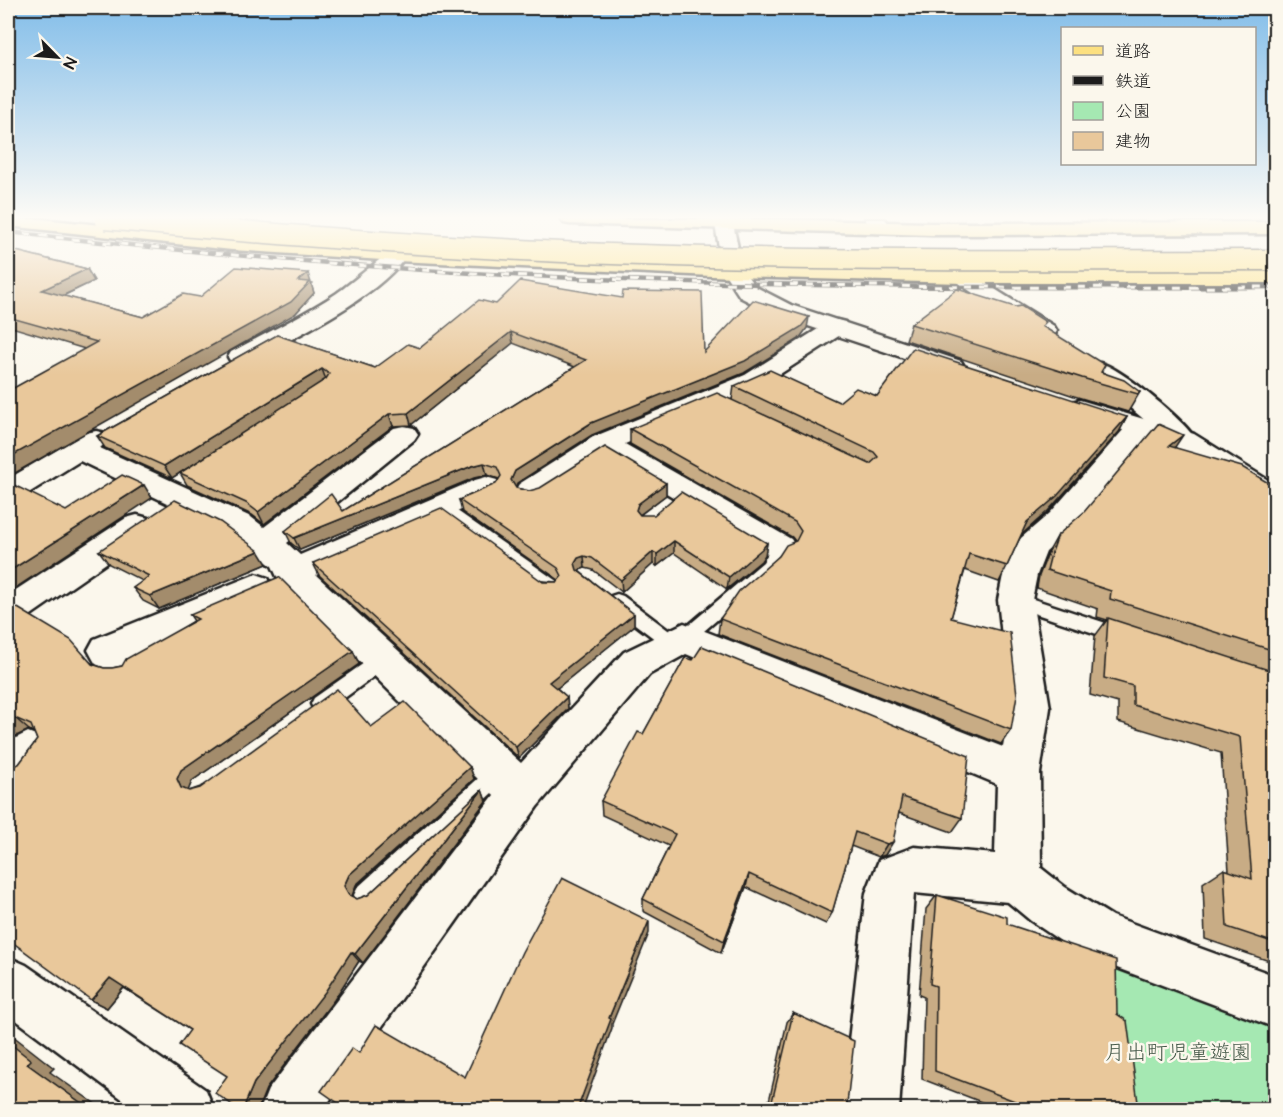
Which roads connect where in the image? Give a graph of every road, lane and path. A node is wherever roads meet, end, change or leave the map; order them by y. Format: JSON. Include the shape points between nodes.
{"nodes":[{"id":1,"x":382,"y":271,"type":"edge"},
{"id":2,"x":733,"y":271,"type":"edge"},
{"id":3,"x":739,"y":271,"type":"edge"},
{"id":4,"x":962,"y":276,"type":"junction"},
{"id":5,"x":1275,"y":277,"type":"edge"},
{"id":6,"x":837,"y":327,"type":"junction"},
{"id":7,"x":217,"y":370,"type":"edge"},
{"id":8,"x":974,"y":373,"type":"edge"},
{"id":9,"x":1053,"y":400,"type":"edge"},
{"id":10,"x":119,"y":426,"type":"edge"},
{"id":11,"x":1150,"y":429,"type":"junction"},
{"id":12,"x":404,"y":434,"type":"dead end"},
{"id":13,"x":1184,"y":440,"type":"junction"},
{"id":14,"x":603,"y":443,"type":"junction"},
{"id":15,"x":78,"y":449,"type":"junction"},
{"id":16,"x":486,"y":487,"type":"edge"},
{"id":17,"x":175,"y":490,"type":"junction"},
{"id":18,"x":530,"y":491,"type":"edge"},
{"id":19,"x":8,"y":492,"type":"edge"},
{"id":20,"x":1275,"y":499,"type":"edge"},
{"id":21,"x":441,"y":507,"type":"junction"},
{"id":22,"x":265,"y":543,"type":"junction"},
{"id":23,"x":780,"y":547,"type":"joint"},
{"id":24,"x":291,"y":572,"type":"junction"},
{"id":25,"x":552,"y":587,"type":"edge"},
{"id":26,"x":603,"y":590,"type":"edge"},
{"id":27,"x":1015,"y":600,"type":"junction"},
{"id":28,"x":8,"y":612,"type":"edge"},
{"id":29,"x":679,"y":641,"type":"junction"},
{"id":30,"x":1139,"y":641,"type":"edge"},
{"id":31,"x":109,"y":651,"type":"dead end"},
{"id":32,"x":384,"y":659,"type":"junction"},
{"id":33,"x":307,"y":714,"type":"edge"},
{"id":34,"x":1019,"y":773,"type":"junction"},
{"id":35,"x":511,"y":783,"type":"junction"},
{"id":36,"x":1018,"y":879,"type":"junction"},
{"id":37,"x":366,"y":895,"type":"edge"},
{"id":38,"x":8,"y":983,"type":"edge"},
{"id":39,"x":1275,"y":1002,"type":"edge"},
{"id":40,"x":186,"y":1110,"type":"edge"},
{"id":41,"x":288,"y":1110,"type":"edge"},
{"id":42,"x":870,"y":1110,"type":"edge"}],
"edges":[{"from":1,"to":7,"type":"street","via":[[345,298]]},
{"from":2,"to":6,"type":"street","via":[[748,292],[783,310]]},
{"from":3,"to":4,"type":"main road"},
{"from":4,"to":5,"type":"main road"},
{"from":4,"to":13,"type":"street","via":[[1137,398]]},
{"from":6,"to":8,"type":"street"},
{"from":6,"to":14,"type":"street","via":[[721,402]]},
{"from":9,"to":11,"type":"street"},
{"from":10,"to":15,"type":"street"},
{"from":11,"to":13,"type":"street"},
{"from":11,"to":27,"type":"street","via":[[1134,435],[1061,521],[1032,546]]},
{"from":12,"to":22,"type":"street"},
{"from":13,"to":20,"type":"street"},
{"from":14,"to":18,"type":"street"},
{"from":14,"to":23,"type":"street","via":[[677,497]]},
{"from":15,"to":17,"type":"street"},
{"from":15,"to":19,"type":"street"},
{"from":16,"to":21,"type":"street"},
{"from":17,"to":22,"type":"street"},
{"from":17,"to":28,"type":"street"},
{"from":21,"to":24,"type":"street"},
{"from":21,"to":25,"type":"lane"},
{"from":22,"to":24,"type":"street","via":[[287,560]]},
{"from":23,"to":29,"type":"lane","via":[[769,567]]},
{"from":24,"to":31,"type":"street"},
{"from":24,"to":32,"type":"street"},
{"from":26,"to":29,"type":"lane"},
{"from":27,"to":30,"type":"lane"},
{"from":27,"to":34,"type":"street","via":[[1030,708]]},
{"from":29,"to":34,"type":"street"},
{"from":29,"to":35,"type":"street","via":[[637,663]]},
{"from":32,"to":33,"type":"lane"},
{"from":32,"to":35,"type":"street"},
{"from":34,"to":36,"type":"street"},
{"from":35,"to":37,"type":"lane"},
{"from":35,"to":41,"type":"street"},
{"from":36,"to":39,"type":"street","via":[[1098,936]]},
{"from":36,"to":42,"type":"street","via":[[915,870],[896,877],[890,893]]},
{"from":38,"to":40,"type":"street"}]}
